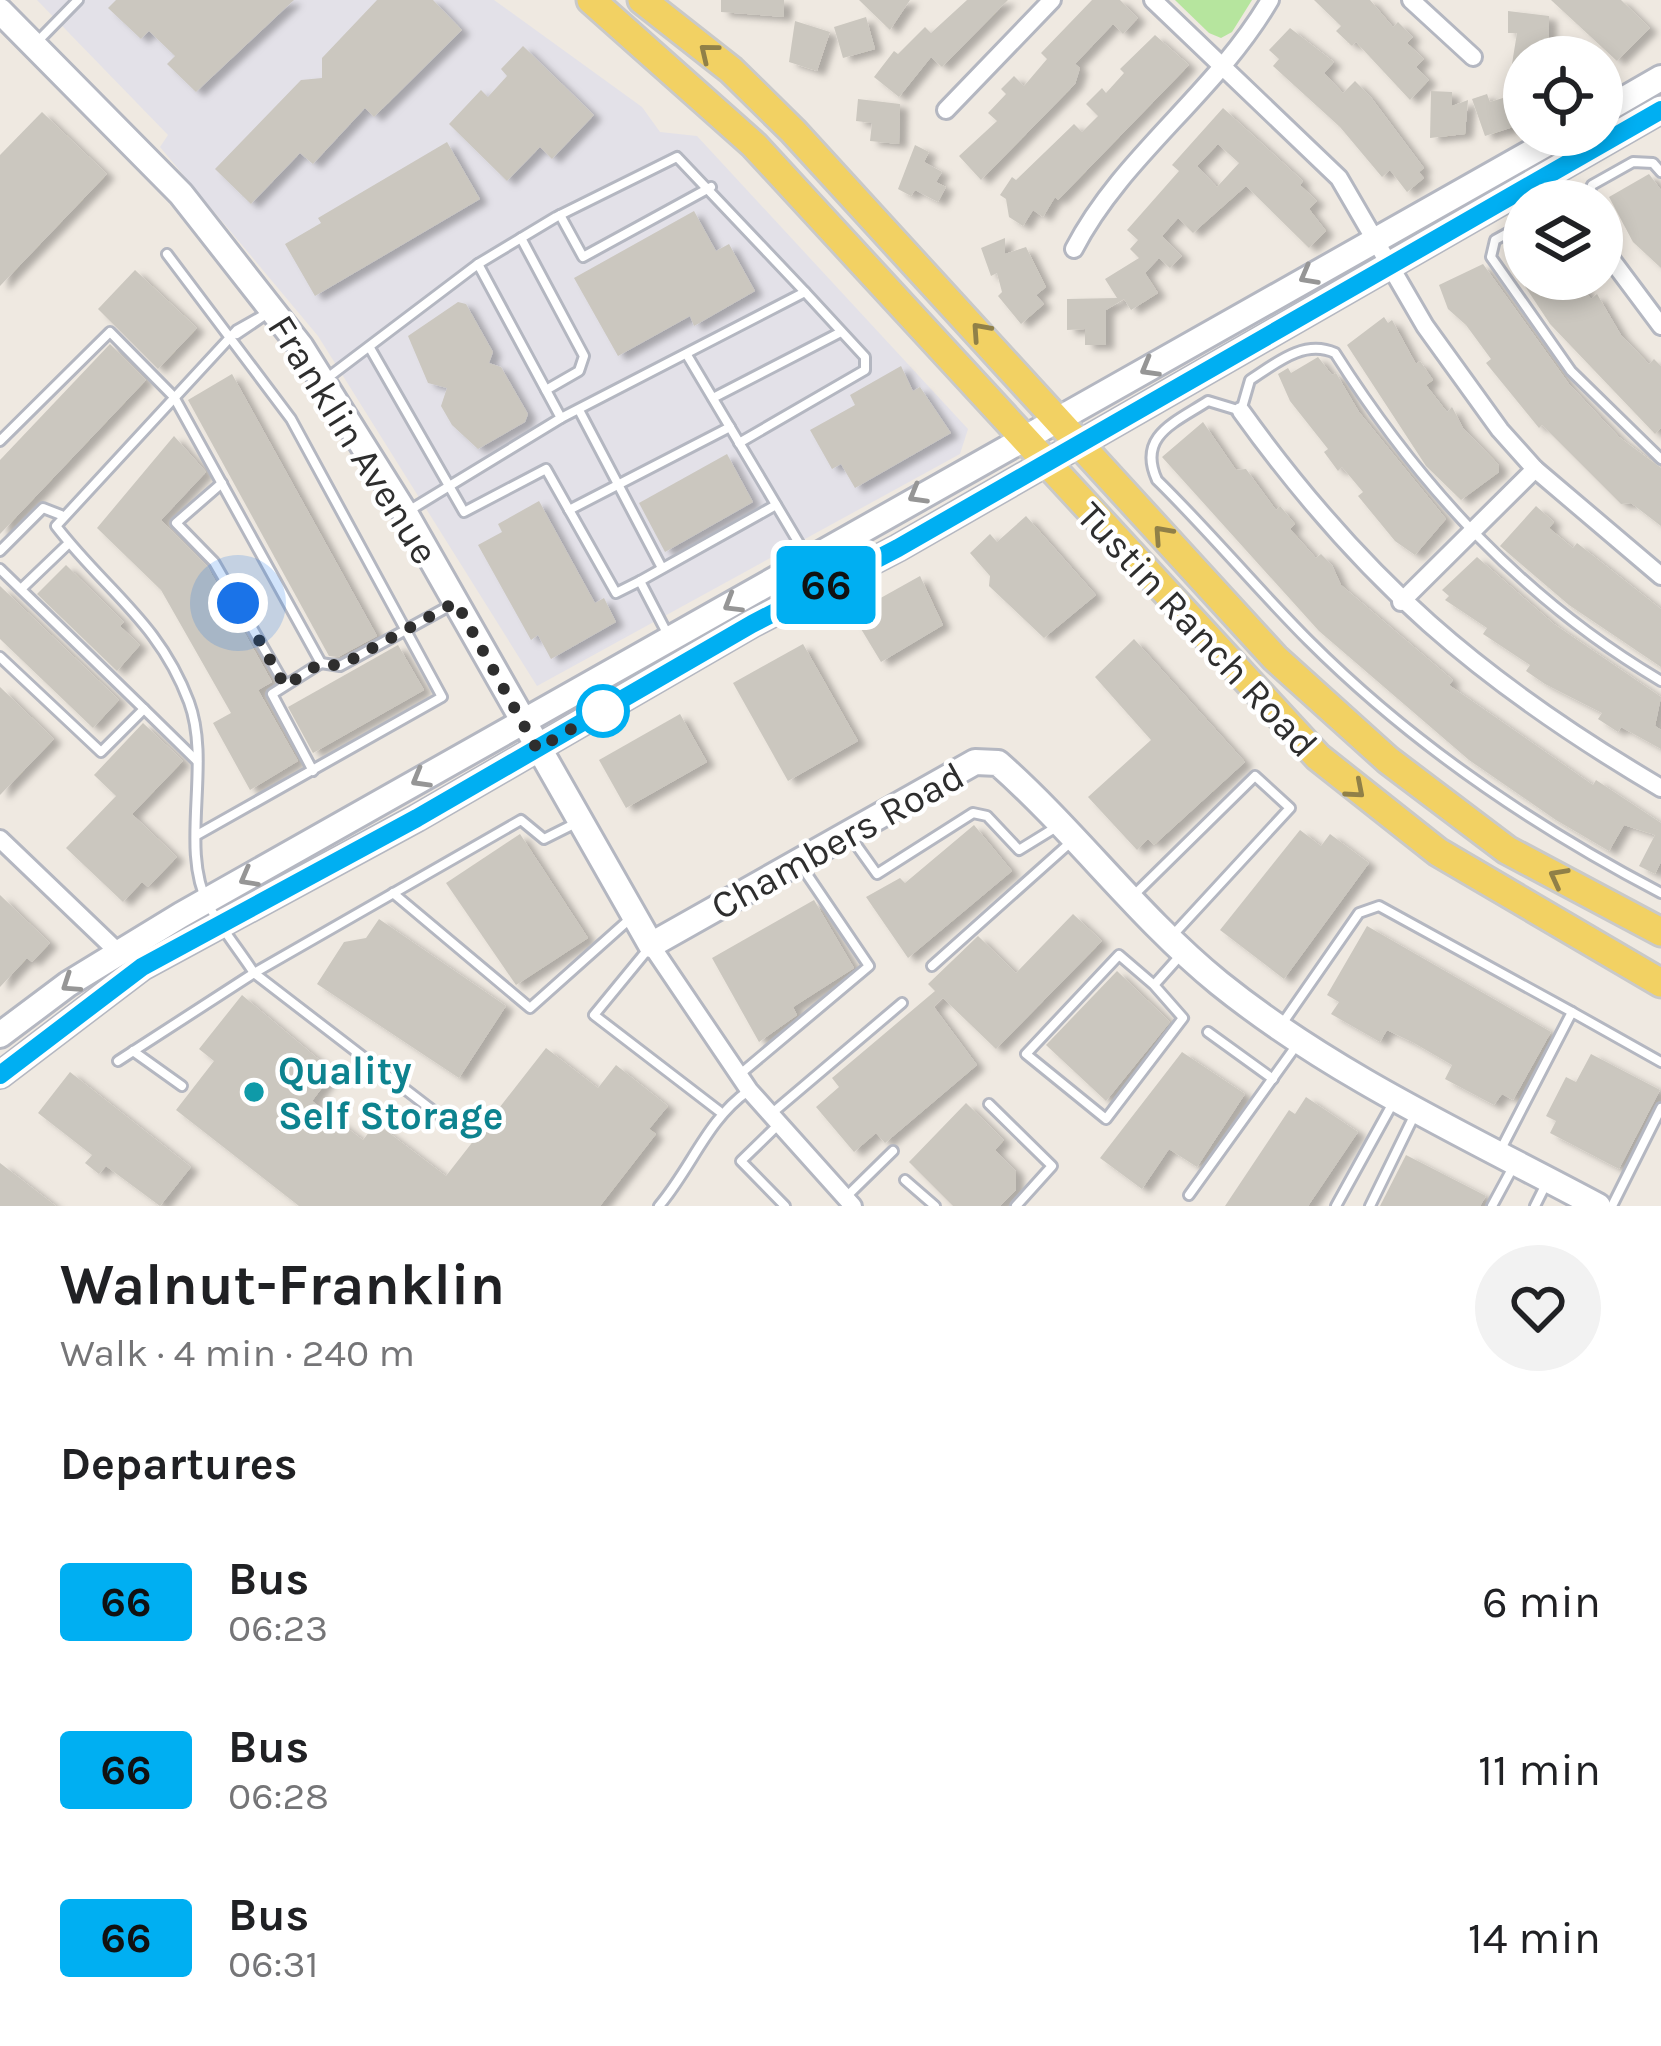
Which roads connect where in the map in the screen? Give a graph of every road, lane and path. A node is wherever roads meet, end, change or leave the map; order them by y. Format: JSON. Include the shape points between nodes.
{"nodes":[{"id":1,"x":77,"y":0,"type":"edge"},
{"id":2,"x":591,"y":0,"type":"edge"},
{"id":3,"x":642,"y":0,"type":"edge"},
{"id":4,"x":1052,"y":0,"type":"edge"},
{"id":5,"x":1153,"y":0,"type":"edge"},
{"id":6,"x":1270,"y":0,"type":"edge"},
{"id":7,"x":1411,"y":0,"type":"edge"},
{"id":8,"x":0,"y":11,"type":"edge"},
{"id":9,"x":35,"y":44,"type":"junction"},
{"id":10,"x":1473,"y":57,"type":"dead end"},
{"id":11,"x":1225,"y":69,"type":"junction"},
{"id":12,"x":1661,"y":78,"type":"edge"},
{"id":13,"x":1623,"y":100,"type":"edge"},
{"id":14,"x":946,"y":110,"type":"dead end"},
{"id":15,"x":1661,"y":110,"type":"edge"},
{"id":16,"x":1524,"y":156,"type":"edge"},
{"id":17,"x":1661,"y":172,"type":"edge"},
{"id":18,"x":1601,"y":180,"type":"edge"},
{"id":19,"x":711,"y":187,"type":"junction"},
{"id":20,"x":560,"y":215,"type":"junction"},
{"id":21,"x":1503,"y":236,"type":"edge"},
{"id":22,"x":521,"y":238,"type":"junction"},
{"id":23,"x":1377,"y":238,"type":"junction"},
{"id":24,"x":1074,"y":249,"type":"dead end"},
{"id":25,"x":167,"y":254,"type":"dead end"},
{"id":26,"x":478,"y":264,"type":"junction"},
{"id":27,"x":1392,"y":267,"type":"junction"},
{"id":28,"x":1503,"y":274,"type":"edge"},
{"id":29,"x":1623,"y":276,"type":"edge"},
{"id":30,"x":805,"y":292,"type":"junction"},
{"id":31,"x":1521,"y":300,"type":"edge"},
{"id":32,"x":267,"y":312,"type":"junction"},
{"id":33,"x":1661,"y":326,"type":"edge"},
{"id":34,"x":842,"y":332,"type":"junction"},
{"id":35,"x":234,"y":337,"type":"junction"},
{"id":36,"x":370,"y":348,"type":"junction"},
{"id":37,"x":687,"y":355,"type":"junction"},
{"id":38,"x":325,"y":380,"type":"junction"},
{"id":39,"x":546,"y":390,"type":"junction"},
{"id":40,"x":174,"y":397,"type":"junction"},
{"id":41,"x":712,"y":398,"type":"junction"},
{"id":42,"x":579,"y":410,"type":"junction"},
{"id":43,"x":1241,"y":411,"type":"junction"},
{"id":44,"x":561,"y":418,"type":"junction"},
{"id":45,"x":1058,"y":418,"type":"junction"},
{"id":46,"x":730,"y":427,"type":"junction"},
{"id":47,"x":1018,"y":437,"type":"junction"},
{"id":48,"x":0,"y":441,"type":"edge"},
{"id":49,"x":739,"y":443,"type":"junction"},
{"id":50,"x":1081,"y":444,"type":"junction"},
{"id":51,"x":1661,"y":459,"type":"edge"},
{"id":52,"x":1043,"y":464,"type":"junction"},
{"id":53,"x":1535,"y":469,"type":"junction"},
{"id":54,"x":222,"y":484,"type":"junction"},
{"id":55,"x":617,"y":485,"type":"junction"},
{"id":56,"x":451,"y":486,"type":"junction"},
{"id":57,"x":776,"y":505,"type":"junction"},
{"id":58,"x":569,"y":510,"type":"junction"},
{"id":59,"x":405,"y":513,"type":"junction"},
{"id":60,"x":61,"y":515,"type":"junction"},
{"id":61,"x":1471,"y":532,"type":"junction"},
{"id":62,"x":69,"y":543,"type":"junction"},
{"id":63,"x":0,"y":551,"type":"edge"},
{"id":64,"x":807,"y":558,"type":"junction"},
{"id":65,"x":662,"y":568,"type":"junction"},
{"id":66,"x":0,"y":569,"type":"edge"},
{"id":67,"x":1661,"y":576,"type":"edge"},
{"id":68,"x":640,"y":581,"type":"junction"},
{"id":69,"x":825,"y":586,"type":"junction"},
{"id":70,"x":21,"y":589,"type":"junction"},
{"id":71,"x":456,"y":602,"type":"junction"},
{"id":72,"x":1401,"y":602,"type":"junction"},
{"id":73,"x":403,"y":629,"type":"junction"},
{"id":74,"x":671,"y":641,"type":"junction"},
{"id":75,"x":0,"y":657,"type":"edge"},
{"id":76,"x":321,"y":663,"type":"junction"},
{"id":77,"x":1661,"y":681,"type":"edge"},
{"id":78,"x":285,"y":686,"type":"junction"},
{"id":79,"x":144,"y":709,"type":"junction"},
{"id":80,"x":521,"y":720,"type":"junction"},
{"id":81,"x":537,"y":749,"type":"junction"},
{"id":82,"x":198,"y":763,"type":"junction"},
{"id":83,"x":313,"y":771,"type":"junction"},
{"id":84,"x":1661,"y":788,"type":"edge"},
{"id":85,"x":578,"y":822,"type":"junction"},
{"id":86,"x":848,"y":833,"type":"junction"},
{"id":87,"x":1066,"y":833,"type":"junction"},
{"id":88,"x":196,"y":836,"type":"junction"},
{"id":89,"x":0,"y":839,"type":"edge"},
{"id":90,"x":797,"y":861,"type":"junction"},
{"id":91,"x":393,"y":893,"type":"junction"},
{"id":92,"x":1661,"y":893,"type":"edge"},
{"id":93,"x":1129,"y":900,"type":"junction"},
{"id":94,"x":206,"y":901,"type":"junction"},
{"id":95,"x":632,"y":917,"type":"junction"},
{"id":96,"x":223,"y":925,"type":"junction"},
{"id":97,"x":1661,"y":932,"type":"edge"},
{"id":98,"x":651,"y":945,"type":"junction"},
{"id":99,"x":1177,"y":945,"type":"junction"},
{"id":100,"x":118,"y":952,"type":"junction"},
{"id":101,"x":932,"y":966,"type":"dead end"},
{"id":102,"x":254,"y":973,"type":"junction"},
{"id":103,"x":1661,"y":982,"type":"edge"},
{"id":104,"x":1154,"y":986,"type":"junction"},
{"id":105,"x":902,"y":1003,"type":"dead end"},
{"id":106,"x":1571,"y":1012,"type":"junction"},
{"id":107,"x":1208,"y":1032,"type":"dead end"},
{"id":108,"x":1290,"y":1033,"type":"junction"},
{"id":109,"x":0,"y":1036,"type":"edge"},
{"id":110,"x":133,"y":1051,"type":"junction"},
{"id":111,"x":118,"y":1060,"type":"dead end"},
{"id":112,"x":1661,"y":1062,"type":"edge"},
{"id":113,"x":0,"y":1075,"type":"edge"},
{"id":114,"x":1273,"y":1078,"type":"junction"},
{"id":115,"x":743,"y":1083,"type":"junction"},
{"id":116,"x":182,"y":1086,"type":"dead end"},
{"id":117,"x":989,"y":1104,"type":"dead end"},
{"id":118,"x":1406,"y":1105,"type":"junction"},
{"id":119,"x":1661,"y":1108,"type":"edge"},
{"id":120,"x":719,"y":1111,"type":"junction"},
{"id":121,"x":774,"y":1120,"type":"junction"},
{"id":122,"x":453,"y":1126,"type":"dead end"},
{"id":123,"x":893,"y":1151,"type":"dead end"},
{"id":124,"x":1507,"y":1158,"type":"junction"},
{"id":125,"x":905,"y":1180,"type":"dead end"},
{"id":126,"x":1549,"y":1180,"type":"junction"},
{"id":127,"x":1189,"y":1195,"type":"dead end"},
{"id":128,"x":849,"y":1202,"type":"edge"},
{"id":129,"x":659,"y":1206,"type":"edge"},
{"id":130,"x":785,"y":1206,"type":"edge"},
{"id":131,"x":935,"y":1206,"type":"edge"},
{"id":132,"x":1016,"y":1206,"type":"edge"},
{"id":133,"x":1336,"y":1206,"type":"edge"},
{"id":134,"x":1370,"y":1206,"type":"edge"},
{"id":135,"x":1492,"y":1206,"type":"edge"},
{"id":136,"x":1535,"y":1206,"type":"edge"},
{"id":137,"x":1598,"y":1206,"type":"edge"},
{"id":138,"x":1612,"y":1206,"type":"edge"}],
"edges":[{"from":1,"to":9,"type":"lane"},
{"from":2,"to":47,"type":"main road","name":"Tustin Ranch Road","via":[[754,145]]},
{"from":45,"to":3,"type":"main road","name":"Tustin Ranch Road","one_way":true,"via":[[793,131]]},
{"from":4,"to":14,"type":"street"},
{"from":5,"to":11,"type":"street"},
{"from":6,"to":11,"type":"street"},
{"from":7,"to":10,"type":"street"},
{"from":8,"to":9,"type":"main road","name":"Franklin Avenue"},
{"from":9,"to":32,"type":"main road","name":"Franklin Avenue","via":[[181,194]]},
{"from":11,"to":23,"type":"street","via":[[1339,178]]},
{"from":11,"to":24,"type":"street","via":[[1104,200]]},
{"from":12,"to":13,"type":"main road"},
{"from":15,"to":27,"type":"main road"},
{"from":16,"to":23,"type":"main road"},
{"from":17,"to":18,"type":"lane","via":[[1633,162]]},
{"from":19,"to":20,"type":"lane","via":[[677,157]]},
{"from":19,"to":20,"type":"lane","via":[[584,257]]},
{"from":19,"to":30,"type":"lane"},
{"from":20,"to":22,"type":"lane"},
{"from":21,"to":28,"type":"lane","via":[[1491,257]]},
{"from":22,"to":26,"type":"lane"},
{"from":22,"to":39,"type":"lane","via":[[584,356],[579,371]]},
{"from":23,"to":27,"type":"street"},
{"from":23,"to":45,"type":"main road","one_way":true},
{"from":25,"to":35,"type":"lane"},
{"from":26,"to":36,"type":"lane"},
{"from":26,"to":39,"type":"lane"},
{"from":27,"to":50,"type":"main road"},
{"from":27,"to":53,"type":"street","via":[[1466,386]]},
{"from":29,"to":33,"type":"street"},
{"from":30,"to":34,"type":"lane"},
{"from":30,"to":37,"type":"lane"},
{"from":31,"to":51,"type":"lane","via":[[1571,371]]},
{"from":32,"to":35,"type":"lane"},
{"from":32,"to":38,"type":"main road","name":"Franklin Avenue"},
{"from":34,"to":41,"type":"lane"},
{"from":34,"to":49,"type":"lane","via":[[865,357],[865,370]]},
{"from":35,"to":40,"type":"lane"},
{"from":35,"to":73,"type":"lane","via":[[291,419]]},
{"from":36,"to":38,"type":"lane"},
{"from":36,"to":56,"type":"lane"},
{"from":37,"to":41,"type":"lane"},
{"from":37,"to":42,"type":"lane"},
{"from":38,"to":59,"type":"main road","name":"Franklin Avenue"},
{"from":39,"to":44,"type":"lane"},
{"from":40,"to":48,"type":"lane","via":[[110,332]]},
{"from":40,"to":54,"type":"lane"},
{"from":40,"to":60,"type":"lane"},
{"from":41,"to":46,"type":"lane"},
{"from":42,"to":44,"type":"lane"},
{"from":42,"to":55,"type":"lane"},
{"from":43,"to":61,"type":"lane","via":[[1250,380],[1281,360],[1310,347],[1335,353]]},
{"from":43,"to":72,"type":"street"},
{"from":43,"to":92,"type":"lane","via":[[1208,401],[1158,434],[1148,460],[1157,480],[1310,643],[1442,757],[1562,842]]},
{"from":44,"to":56,"type":"lane"},
{"from":45,"to":47,"type":"main road"},
{"from":45,"to":50,"type":"main road","name":"Tustin Ranch Road"},
{"from":46,"to":49,"type":"lane"},
{"from":46,"to":55,"type":"lane"},
{"from":47,"to":52,"type":"main road","name":"Tustin Ranch Road"},
{"from":47,"to":64,"type":"main road","one_way":true},
{"from":49,"to":57,"type":"lane"},
{"from":50,"to":52,"type":"main road"},
{"from":97,"to":50,"type":"main road","name":"Tustin Ranch Road","one_way":true,"via":[[1507,850],[1388,760],[1275,658]]},
{"from":52,"to":69,"type":"main road"},
{"from":52,"to":103,"type":"main road","name":"Tustin Ranch Road","one_way":true,"via":[[1318,757],[1378,808],[1526,907]]},
{"from":53,"to":61,"type":"street"},
{"from":53,"to":67,"type":"street"},
{"from":54,"to":76,"type":"lane"},
{"from":54,"to":78,"type":"lane","via":[[176,523],[214,562]]},
{"from":55,"to":58,"type":"lane"},
{"from":55,"to":65,"type":"lane"},
{"from":56,"to":58,"type":"lane","via":[[464,512],[546,469]]},
{"from":56,"to":59,"type":"lane"},
{"from":57,"to":64,"type":"lane"},
{"from":57,"to":65,"type":"lane"},
{"from":58,"to":68,"type":"lane","via":[[616,593]]},
{"from":59,"to":71,"type":"main road","name":"Franklin Avenue"},
{"from":60,"to":62,"type":"lane","via":[[56,526]]},
{"from":60,"to":63,"type":"lane","via":[[43,508]]},
{"from":61,"to":72,"type":"street"},
{"from":61,"to":77,"type":"lane","via":[[1556,610]]},
{"from":62,"to":70,"type":"lane"},
{"from":62,"to":82,"type":"lane","via":[[164,644],[191,707]]},
{"from":64,"to":69,"type":"main road"},
{"from":64,"to":74,"type":"main road","one_way":true},
{"from":65,"to":68,"type":"lane"},
{"from":66,"to":70,"type":"lane"},
{"from":68,"to":74,"type":"lane"},
{"from":69,"to":81,"type":"main road"},
{"from":70,"to":79,"type":"lane"},
{"from":71,"to":73,"type":"lane"},
{"from":71,"to":80,"type":"main road","name":"Franklin Avenue"},
{"from":72,"to":84,"type":"street","via":[[1488,678]]},
{"from":73,"to":76,"type":"lane","via":[[340,666]]},
{"from":73,"to":83,"type":"lane","via":[[442,697]]},
{"from":74,"to":80,"type":"main road"},
{"from":75,"to":79,"type":"lane","via":[[101,752]]},
{"from":76,"to":78,"type":"lane"},
{"from":78,"to":83,"type":"lane","via":[[272,694]]},
{"from":79,"to":82,"type":"lane"},
{"from":80,"to":81,"type":"main road","name":"Franklin Avenue"},
{"from":80,"to":94,"type":"main road","one_way":true},
{"from":81,"to":85,"type":"main road","name":"Franklin Avenue"},
{"from":81,"to":96,"type":"main road"},
{"from":82,"to":88,"type":"lane"},
{"from":83,"to":88,"type":"lane"},
{"from":85,"to":91,"type":"lane","via":[[544,839],[521,820]]},
{"from":85,"to":95,"type":"main road","name":"Franklin Avenue"},
{"from":86,"to":87,"type":"main road","name":"Chambers Road","via":[[975,762],[998,763]]},
{"from":86,"to":87,"type":"lane","via":[[877,874],[974,813],[1019,850]]},
{"from":86,"to":90,"type":"main road","name":"Chambers Road"},
{"from":87,"to":93,"type":"main road","name":"Chambers Road"},
{"from":87,"to":101,"type":"lane"},
{"from":88,"to":94,"type":"lane"},
{"from":89,"to":100,"type":"street"},
{"from":90,"to":98,"type":"main road","name":"Chambers Road"},
{"from":90,"to":115,"type":"lane","via":[[869,966]]},
{"from":91,"to":95,"type":"lane","via":[[530,1008]]},
{"from":91,"to":102,"type":"lane"},
{"from":93,"to":99,"type":"main road","name":"Chambers Road"},
{"from":93,"to":99,"type":"lane","via":[[1255,776],[1290,808]]},
{"from":94,"to":96,"type":"lane"},
{"from":94,"to":100,"type":"main road"},
{"from":95,"to":98,"type":"main road","name":"Franklin Avenue"},
{"from":96,"to":102,"type":"lane"},
{"from":96,"to":113,"type":"main road","via":[[142,967]]},
{"from":98,"to":115,"type":"street","name":"Franklin Avenue"},
{"from":98,"to":120,"type":"lane","via":[[594,1015]]},
{"from":99,"to":104,"type":"lane"},
{"from":99,"to":108,"type":"main road","name":"Chambers Road"},
{"from":100,"to":109,"type":"main road","one_way":true},
{"from":102,"to":110,"type":"lane"},
{"from":102,"to":122,"type":"lane"},
{"from":104,"to":104,"type":"lane","via":[[1183,1018],[1106,1119],[1026,1054],[1119,955]]},
{"from":105,"to":121,"type":"lane"},
{"from":106,"to":108,"type":"lane","via":[[1378,906],[1359,913]]},
{"from":106,"to":112,"type":"lane"},
{"from":106,"to":124,"type":"lane"},
{"from":107,"to":114,"type":"lane"},
{"from":108,"to":114,"type":"lane"},
{"from":108,"to":118,"type":"main road","name":"Chambers Road"},
{"from":110,"to":111,"type":"lane"},
{"from":110,"to":116,"type":"lane"},
{"from":114,"to":127,"type":"lane"},
{"from":115,"to":120,"type":"lane"},
{"from":115,"to":121,"type":"street","name":"Franklin Avenue"},
{"from":117,"to":132,"type":"lane","via":[[1052,1166]]},
{"from":118,"to":124,"type":"main road","name":"Chambers Road"},
{"from":118,"to":133,"type":"lane"},
{"from":118,"to":134,"type":"lane"},
{"from":119,"to":138,"type":"lane"},
{"from":120,"to":129,"type":"lane","via":[[690,1169]]},
{"from":121,"to":128,"type":"street","name":"Franklin Avenue"},
{"from":121,"to":130,"type":"lane","via":[[741,1161]]},
{"from":123,"to":128,"type":"lane"},
{"from":124,"to":126,"type":"main road","name":"Chambers Road"},
{"from":124,"to":135,"type":"lane"},
{"from":125,"to":131,"type":"lane"},
{"from":126,"to":136,"type":"lane"},
{"from":126,"to":137,"type":"main road","name":"Chambers Road"}]}
